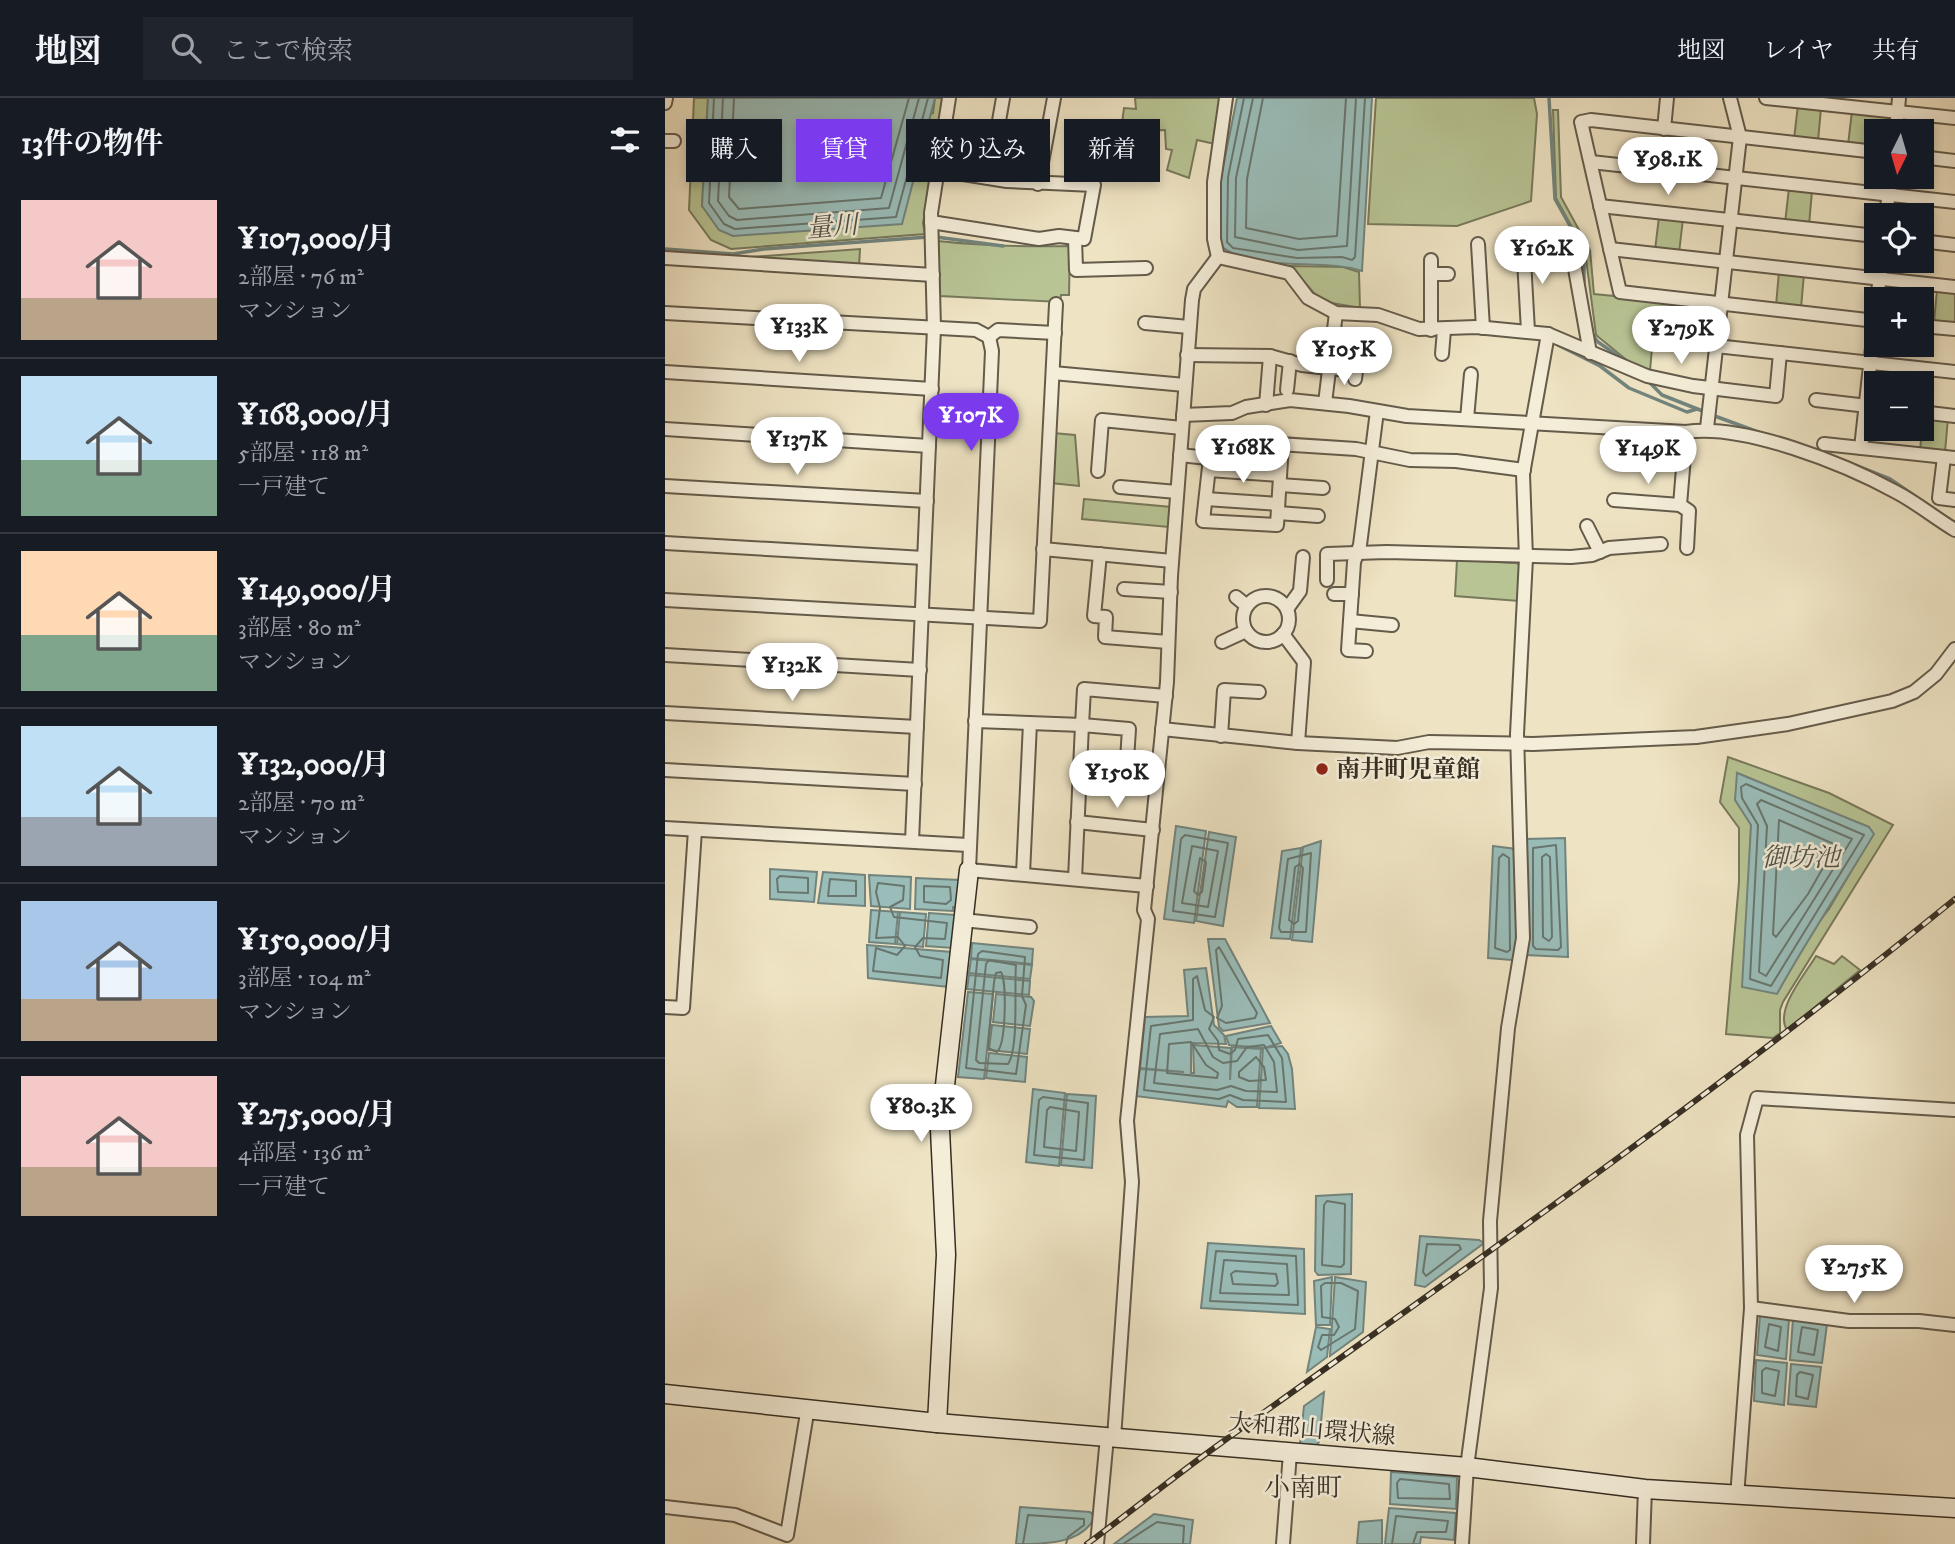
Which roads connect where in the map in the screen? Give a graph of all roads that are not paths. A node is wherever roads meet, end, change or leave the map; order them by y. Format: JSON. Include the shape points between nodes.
{"nodes":[{"id":1,"x":666,"y":98,"type":"edge"},
{"id":2,"x":949,"y":98,"type":"edge"},
{"id":3,"x":1003,"y":98,"type":"edge"},
{"id":4,"x":1054,"y":98,"type":"edge"},
{"id":5,"x":1226,"y":98,"type":"edge"},
{"id":6,"x":1667,"y":98,"type":"edge"},
{"id":7,"x":1730,"y":98,"type":"edge"},
{"id":8,"x":1766,"y":98,"type":"edge"},
{"id":9,"x":1899,"y":98,"type":"edge"},
{"id":10,"x":665,"y":103,"type":"edge"},
{"id":11,"x":1898,"y":112,"type":"junction"},
{"id":12,"x":1955,"y":118,"type":"edge"},
{"id":13,"x":946,"y":119,"type":"edge"},
{"id":14,"x":999,"y":119,"type":"edge"},
{"id":15,"x":1897,"y":119,"type":"edge"},
{"id":16,"x":1664,"y":129,"type":"junction"},
{"id":17,"x":1740,"y":137,"type":"junction"},
{"id":18,"x":1864,"y":151,"type":"edge"},
{"id":19,"x":1934,"y":159,"type":"edge"},
{"id":20,"x":1955,"y":161,"type":"edge"},
{"id":21,"x":1591,"y":162,"type":"junction"},
{"id":22,"x":1736,"y":178,"type":"junction"},
{"id":23,"x":937,"y":182,"type":"edge"},
{"id":24,"x":1022,"y":182,"type":"edge"},
{"id":25,"x":1038,"y":184,"type":"junction"},
{"id":26,"x":1890,"y":189,"type":"edge"},
{"id":27,"x":1889,"y":195,"type":"junction"},
{"id":28,"x":1955,"y":202,"type":"edge"},
{"id":29,"x":1888,"y":203,"type":"edge"},
{"id":30,"x":1601,"y":206,"type":"junction"},
{"id":31,"x":1731,"y":220,"type":"junction"},
{"id":32,"x":932,"y":232,"type":"junction"},
{"id":33,"x":1864,"y":235,"type":"edge"},
{"id":34,"x":1076,"y":238,"type":"junction"},
{"id":35,"x":1523,"y":242,"type":"dead end"},
{"id":36,"x":1934,"y":243,"type":"edge"},
{"id":37,"x":1478,"y":244,"type":"dead end"},
{"id":38,"x":1955,"y":245,"type":"edge"},
{"id":39,"x":1610,"y":248,"type":"junction"},
{"id":40,"x":1573,"y":252,"type":"dead end"},
{"id":41,"x":1218,"y":257,"type":"junction"},
{"id":42,"x":665,"y":258,"type":"edge"},
{"id":43,"x":1431,"y":260,"type":"dead end"},
{"id":44,"x":1727,"y":261,"type":"junction"},
{"id":45,"x":1146,"y":268,"type":"dead end"},
{"id":46,"x":1880,"y":273,"type":"edge"},
{"id":47,"x":1431,"y":274,"type":"junction"},
{"id":48,"x":1448,"y":274,"type":"dead end"},
{"id":49,"x":933,"y":275,"type":"junction"},
{"id":50,"x":1879,"y":278,"type":"junction"},
{"id":51,"x":1878,"y":287,"type":"edge"},
{"id":52,"x":1955,"y":287,"type":"edge"},
{"id":53,"x":1056,"y":304,"type":"dead end"},
{"id":54,"x":1723,"y":304,"type":"junction"},
{"id":55,"x":665,"y":313,"type":"edge"},
{"id":56,"x":1336,"y":313,"type":"junction"},
{"id":57,"x":1864,"y":317,"type":"edge"},
{"id":58,"x":1146,"y":323,"type":"dead end"},
{"id":59,"x":1189,"y":327,"type":"junction"},
{"id":60,"x":1934,"y":327,"type":"edge"},
{"id":61,"x":934,"y":328,"type":"junction"},
{"id":62,"x":1483,"y":328,"type":"junction"},
{"id":63,"x":1955,"y":329,"type":"edge"},
{"id":64,"x":1437,"y":330,"type":"junction"},
{"id":65,"x":1528,"y":331,"type":"junction"},
{"id":66,"x":1055,"y":333,"type":"junction"},
{"id":67,"x":1548,"y":334,"type":"junction"},
{"id":68,"x":989,"y":337,"type":"junction"},
{"id":69,"x":1716,"y":346,"type":"junction"},
{"id":70,"x":1591,"y":353,"type":"junction"},
{"id":71,"x":1780,"y":353,"type":"junction"},
{"id":72,"x":1442,"y":354,"type":"dead end"},
{"id":73,"x":1187,"y":355,"type":"junction"},
{"id":74,"x":1270,"y":356,"type":"junction"},
{"id":75,"x":1871,"y":357,"type":"edge"},
{"id":76,"x":1290,"y":361,"type":"junction"},
{"id":77,"x":1870,"y":363,"type":"junction"},
{"id":78,"x":1329,"y":368,"type":"junction"},
{"id":79,"x":1870,"y":371,"type":"edge"},
{"id":80,"x":665,"y":372,"type":"edge"},
{"id":81,"x":1955,"y":372,"type":"edge"},
{"id":82,"x":1053,"y":373,"type":"junction"},
{"id":83,"x":1471,"y":374,"type":"dead end"},
{"id":84,"x":1355,"y":379,"type":"dead end"},
{"id":85,"x":1185,"y":385,"type":"junction"},
{"id":86,"x":1710,"y":388,"type":"junction"},
{"id":87,"x":932,"y":389,"type":"junction"},
{"id":88,"x":1287,"y":390,"type":"dead end"},
{"id":89,"x":1816,"y":400,"type":"dead end"},
{"id":90,"x":1325,"y":403,"type":"junction"},
{"id":91,"x":1266,"y":405,"type":"junction"},
{"id":92,"x":1864,"y":405,"type":"edge"},
{"id":93,"x":1377,"y":411,"type":"junction"},
{"id":94,"x":1934,"y":414,"type":"edge"},
{"id":95,"x":1955,"y":416,"type":"edge"},
{"id":96,"x":1467,"y":419,"type":"junction"},
{"id":97,"x":1182,"y":421,"type":"junction"},
{"id":98,"x":1534,"y":423,"type":"junction"},
{"id":99,"x":1708,"y":425,"type":"junction"},
{"id":100,"x":665,"y":429,"type":"edge"},
{"id":101,"x":1686,"y":432,"type":"junction"},
{"id":102,"x":1864,"y":435,"type":"edge"},
{"id":103,"x":1282,"y":444,"type":"junction"},
{"id":104,"x":1824,"y":444,"type":"dead end"},
{"id":105,"x":929,"y":446,"type":"junction"},
{"id":106,"x":1861,"y":448,"type":"junction"},
{"id":107,"x":1180,"y":455,"type":"junction"},
{"id":108,"x":1373,"y":455,"type":"junction"},
{"id":109,"x":1949,"y":457,"type":"edge"},
{"id":110,"x":1209,"y":464,"type":"junction"},
{"id":111,"x":1524,"y":470,"type":"junction"},
{"id":112,"x":1098,"y":471,"type":"dead end"},
{"id":113,"x":1280,"y":480,"type":"junction"},
{"id":114,"x":665,"y":486,"type":"edge"},
{"id":115,"x":1120,"y":487,"type":"dead end"},
{"id":116,"x":1323,"y":488,"type":"dead end"},
{"id":117,"x":1177,"y":492,"type":"junction"},
{"id":118,"x":1206,"y":499,"type":"junction"},
{"id":119,"x":1615,"y":499,"type":"dead end"},
{"id":120,"x":1955,"y":500,"type":"edge"},
{"id":121,"x":927,"y":501,"type":"junction"},
{"id":122,"x":1680,"y":505,"type":"junction"},
{"id":123,"x":1278,"y":509,"type":"junction"},
{"id":124,"x":1318,"y":516,"type":"dead end"},
{"id":125,"x":1587,"y":526,"type":"dead end"},
{"id":126,"x":1955,"y":530,"type":"edge"},
{"id":127,"x":665,"y":543,"type":"edge"},
{"id":128,"x":1661,"y":544,"type":"dead end"},
{"id":129,"x":1687,"y":548,"type":"dead end"},
{"id":130,"x":1043,"y":549,"type":"junction"},
{"id":131,"x":1600,"y":552,"type":"junction"},
{"id":132,"x":1101,"y":554,"type":"junction"},
{"id":133,"x":1357,"y":554,"type":"junction"},
{"id":134,"x":1303,"y":557,"type":"dead end"},
{"id":135,"x":924,"y":558,"type":"junction"},
{"id":136,"x":1526,"y":558,"type":"junction"},
{"id":137,"x":1173,"y":561,"type":"junction"},
{"id":138,"x":1327,"y":580,"type":"dead end"},
{"id":139,"x":1124,"y":589,"type":"dead end"},
{"id":140,"x":1171,"y":592,"type":"junction"},
{"id":141,"x":1334,"y":594,"type":"dead end"},
{"id":142,"x":1352,"y":594,"type":"junction"},
{"id":143,"x":1235,"y":597,"type":"dead end"},
{"id":144,"x":665,"y":600,"type":"edge"},
{"id":145,"x":1247,"y":606,"type":"junction"},
{"id":146,"x":1287,"y":609,"type":"junction"},
{"id":147,"x":922,"y":613,"type":"junction"},
{"id":148,"x":980,"y":617,"type":"junction"},
{"id":149,"x":1350,"y":621,"type":"junction"},
{"id":150,"x":1392,"y":625,"type":"dead end"},
{"id":151,"x":1246,"y":631,"type":"junction"},
{"id":152,"x":1283,"y":634,"type":"junction"},
{"id":153,"x":1168,"y":642,"type":"junction"},
{"id":154,"x":1222,"y":642,"type":"dead end"},
{"id":155,"x":1955,"y":649,"type":"edge"},
{"id":156,"x":1366,"y":651,"type":"dead end"},
{"id":157,"x":665,"y":655,"type":"edge"},
{"id":158,"x":919,"y":670,"type":"junction"},
{"id":159,"x":1259,"y":692,"type":"dead end"},
{"id":160,"x":1166,"y":695,"type":"junction"},
{"id":161,"x":665,"y":713,"type":"edge"},
{"id":162,"x":975,"y":721,"type":"junction"},
{"id":163,"x":1030,"y":723,"type":"junction"},
{"id":164,"x":1081,"y":725,"type":"junction"},
{"id":165,"x":917,"y":727,"type":"junction"},
{"id":166,"x":1162,"y":729,"type":"junction"},
{"id":167,"x":1221,"y":736,"type":"junction"},
{"id":168,"x":1298,"y":743,"type":"junction"},
{"id":169,"x":1517,"y":744,"type":"junction"},
{"id":170,"x":665,"y":769,"type":"edge"},
{"id":171,"x":1126,"y":775,"type":"dead end"},
{"id":172,"x":915,"y":784,"type":"junction"},
{"id":173,"x":1077,"y":822,"type":"junction"},
{"id":174,"x":665,"y":828,"type":"edge"},
{"id":175,"x":695,"y":830,"type":"junction"},
{"id":176,"x":1153,"y":830,"type":"junction"},
{"id":177,"x":912,"y":841,"type":"junction"},
{"id":178,"x":968,"y":845,"type":"junction"},
{"id":179,"x":969,"y":870,"type":"junction"},
{"id":180,"x":1023,"y":874,"type":"junction"},
{"id":181,"x":1075,"y":879,"type":"junction"},
{"id":182,"x":1147,"y":886,"type":"junction"},
{"id":183,"x":963,"y":920,"type":"junction"},
{"id":184,"x":1030,"y":927,"type":"dead end"},
{"id":185,"x":665,"y":1007,"type":"edge"},
{"id":186,"x":1955,"y":1110,"type":"edge"},
{"id":187,"x":1751,"y":1308,"type":"junction"},
{"id":188,"x":1955,"y":1325,"type":"edge"},
{"id":189,"x":665,"y":1394,"type":"edge"},
{"id":190,"x":809,"y":1407,"type":"junction"},
{"id":191,"x":937,"y":1423,"type":"junction"},
{"id":192,"x":1111,"y":1437,"type":"junction"},
{"id":193,"x":1290,"y":1453,"type":"junction"},
{"id":194,"x":1467,"y":1467,"type":"junction"},
{"id":195,"x":1645,"y":1489,"type":"junction"},
{"id":196,"x":1737,"y":1497,"type":"junction"},
{"id":197,"x":665,"y":1507,"type":"edge"},
{"id":198,"x":1955,"y":1508,"type":"edge"},
{"id":199,"x":1097,"y":1544,"type":"edge"},
{"id":200,"x":1283,"y":1544,"type":"edge"},
{"id":201,"x":1462,"y":1544,"type":"edge"},
{"id":202,"x":1643,"y":1544,"type":"edge"}],
"edges":[{"from":1,"to":10,"type":"street"},
{"from":2,"to":13,"type":"street"},
{"from":3,"to":14,"type":"street"},
{"from":4,"to":25,"type":"street"},
{"from":5,"to":41,"type":"street","via":[[1214,182]]},
{"from":6,"to":16,"type":"street"},
{"from":7,"to":17,"type":"street"},
{"from":8,"to":11,"type":"street"},
{"from":9,"to":11,"type":"street"},
{"from":11,"to":12,"type":"street"},
{"from":11,"to":15,"type":"street"},
{"from":16,"to":17,"type":"street"},
{"from":16,"to":21,"type":"street","via":[[1581,122]]},
{"from":17,"to":18,"type":"street"},
{"from":17,"to":22,"type":"street"},
{"from":19,"to":20,"type":"street"},
{"from":21,"to":22,"type":"street"},
{"from":21,"to":30,"type":"street"},
{"from":22,"to":27,"type":"street"},
{"from":22,"to":31,"type":"street"},
{"from":23,"to":32,"type":"street"},
{"from":24,"to":25,"type":"street"},
{"from":25,"to":34,"type":"street","via":[[1094,185],[1084,239]]},
{"from":26,"to":27,"type":"street"},
{"from":27,"to":28,"type":"street"},
{"from":27,"to":29,"type":"street"},
{"from":30,"to":31,"type":"street"},
{"from":30,"to":39,"type":"street"},
{"from":31,"to":33,"type":"street"},
{"from":31,"to":44,"type":"street"},
{"from":32,"to":34,"type":"street"},
{"from":32,"to":49,"type":"street"},
{"from":34,"to":45,"type":"street","via":[[1076,270]]},
{"from":35,"to":65,"type":"street"},
{"from":36,"to":38,"type":"street"},
{"from":37,"to":62,"type":"street"},
{"from":39,"to":44,"type":"street"},
{"from":39,"to":54,"type":"street","via":[[1620,292]]},
{"from":40,"to":70,"type":"street"},
{"from":41,"to":56,"type":"street","via":[[1289,273],[1308,298]]},
{"from":41,"to":59,"type":"street","via":[[1194,289]]},
{"from":42,"to":49,"type":"street"},
{"from":43,"to":47,"type":"street"},
{"from":44,"to":50,"type":"street"},
{"from":44,"to":54,"type":"street"},
{"from":46,"to":50,"type":"street"},
{"from":47,"to":48,"type":"street"},
{"from":47,"to":64,"type":"street"},
{"from":49,"to":61,"type":"street"},
{"from":50,"to":51,"type":"street"},
{"from":50,"to":52,"type":"street"},
{"from":53,"to":66,"type":"street"},
{"from":54,"to":57,"type":"street"},
{"from":54,"to":69,"type":"street"},
{"from":55,"to":61,"type":"street"},
{"from":56,"to":64,"type":"street","via":[[1367,313],[1407,327]]},
{"from":56,"to":78,"type":"street"},
{"from":58,"to":59,"type":"street"},
{"from":59,"to":73,"type":"street"},
{"from":60,"to":63,"type":"street"},
{"from":61,"to":68,"type":"street","via":[[977,330]]},
{"from":61,"to":87,"type":"street"},
{"from":62,"to":64,"type":"street"},
{"from":62,"to":65,"type":"street"},
{"from":64,"to":72,"type":"street"},
{"from":65,"to":67,"type":"street"},
{"from":66,"to":68,"type":"street","via":[[997,330]]},
{"from":66,"to":82,"type":"street"},
{"from":67,"to":70,"type":"street"},
{"from":67,"to":98,"type":"street"},
{"from":68,"to":148,"type":"street"},
{"from":69,"to":71,"type":"street"},
{"from":69,"to":86,"type":"street"},
{"from":70,"to":86,"type":"street","via":[[1632,372]]},
{"from":71,"to":77,"type":"street"},
{"from":71,"to":86,"type":"street","via":[[1776,396]]},
{"from":73,"to":74,"type":"street"},
{"from":73,"to":85,"type":"street"},
{"from":74,"to":76,"type":"street"},
{"from":74,"to":91,"type":"street"},
{"from":75,"to":77,"type":"street"},
{"from":76,"to":78,"type":"street"},
{"from":76,"to":88,"type":"street"},
{"from":77,"to":79,"type":"street"},
{"from":77,"to":81,"type":"street"},
{"from":78,"to":84,"type":"street","via":[[1356,371]]},
{"from":78,"to":90,"type":"street"},
{"from":80,"to":87,"type":"street"},
{"from":82,"to":85,"type":"street"},
{"from":82,"to":130,"type":"street"},
{"from":83,"to":96,"type":"street"},
{"from":85,"to":97,"type":"street"},
{"from":86,"to":99,"type":"street"},
{"from":87,"to":105,"type":"street"},
{"from":89,"to":92,"type":"street"},
{"from":90,"to":91,"type":"street","via":[[1290,400]]},
{"from":90,"to":93,"type":"street"},
{"from":91,"to":97,"type":"street"},
{"from":93,"to":96,"type":"street"},
{"from":93,"to":108,"type":"street"},
{"from":94,"to":95,"type":"street"},
{"from":96,"to":98,"type":"street"},
{"from":97,"to":107,"type":"street"},
{"from":97,"to":112,"type":"street","via":[[1102,420]]},
{"from":98,"to":101,"type":"street"},
{"from":98,"to":111,"type":"street"},
{"from":99,"to":101,"type":"street"},
{"from":99,"to":126,"type":"street","via":[[1854,470]]},
{"from":100,"to":105,"type":"street"},
{"from":101,"to":122,"type":"street"},
{"from":102,"to":106,"type":"street"},
{"from":103,"to":108,"type":"street","via":[[1356,449]]},
{"from":103,"to":110,"type":"street","via":[[1218,440],[1217,459]]},
{"from":103,"to":113,"type":"street"},
{"from":104,"to":106,"type":"street"},
{"from":105,"to":121,"type":"street"},
{"from":106,"to":109,"type":"street"},
{"from":107,"to":110,"type":"street"},
{"from":107,"to":117,"type":"street"},
{"from":108,"to":111,"type":"street"},
{"from":108,"to":133,"type":"street"},
{"from":109,"to":120,"type":"street","via":[[1940,498]]},
{"from":110,"to":113,"type":"street"},
{"from":110,"to":118,"type":"street"},
{"from":111,"to":136,"type":"street"},
{"from":113,"to":116,"type":"street"},
{"from":113,"to":123,"type":"street"},
{"from":114,"to":121,"type":"street"},
{"from":115,"to":117,"type":"street"},
{"from":117,"to":137,"type":"street"},
{"from":118,"to":123,"type":"street"},
{"from":118,"to":123,"type":"street","via":[[1203,521],[1277,525]]},
{"from":119,"to":122,"type":"street"},
{"from":121,"to":135,"type":"street"},
{"from":122,"to":129,"type":"street","via":[[1689,511]]},
{"from":123,"to":124,"type":"street"},
{"from":125,"to":131,"type":"street"},
{"from":127,"to":135,"type":"street"},
{"from":128,"to":131,"type":"street"},
{"from":130,"to":132,"type":"street"},
{"from":130,"to":148,"type":"street","via":[[1040,621]]},
{"from":131,"to":136,"type":"street"},
{"from":132,"to":137,"type":"street"},
{"from":132,"to":153,"type":"street","via":[[1094,616],[1106,617],[1105,637]]},
{"from":133,"to":136,"type":"street"},
{"from":133,"to":138,"type":"street","via":[[1327,554]]},
{"from":133,"to":142,"type":"street"},
{"from":134,"to":146,"type":"street","via":[[1300,591]]},
{"from":135,"to":147,"type":"street"},
{"from":136,"to":169,"type":"street"},
{"from":137,"to":140,"type":"street"},
{"from":139,"to":140,"type":"street"},
{"from":140,"to":153,"type":"street"},
{"from":141,"to":142,"type":"street"},
{"from":142,"to":149,"type":"street"},
{"from":143,"to":145,"type":"street"},
{"from":144,"to":147,"type":"street"},
{"from":145,"to":146,"type":"street","via":[[1266,596],[1278,599]]},
{"from":145,"to":151,"type":"street"},
{"from":146,"to":152,"type":"street","via":[[1289,622]]},
{"from":147,"to":148,"type":"street"},
{"from":147,"to":158,"type":"street"},
{"from":148,"to":162,"type":"street"},
{"from":149,"to":150,"type":"street"},
{"from":149,"to":156,"type":"street","via":[[1348,650]]},
{"from":151,"to":152,"type":"street","via":[[1265,642]]},
{"from":151,"to":154,"type":"street"},
{"from":152,"to":168,"type":"street","via":[[1304,662]]},
{"from":153,"to":160,"type":"street"},
{"from":155,"to":169,"type":"street","via":[[1936,674],[1914,692],[1859,710],[1696,737]]},
{"from":157,"to":158,"type":"street"},
{"from":158,"to":165,"type":"street"},
{"from":159,"to":167,"type":"street","via":[[1224,690]]},
{"from":160,"to":164,"type":"street","via":[[1084,689]]},
{"from":160,"to":166,"type":"street"},
{"from":161,"to":165,"type":"street"},
{"from":162,"to":163,"type":"street"},
{"from":162,"to":178,"type":"street"},
{"from":163,"to":164,"type":"street"},
{"from":163,"to":180,"type":"street"},
{"from":164,"to":171,"type":"street","via":[[1129,729]]},
{"from":164,"to":173,"type":"street"},
{"from":165,"to":172,"type":"street"},
{"from":166,"to":167,"type":"street"},
{"from":166,"to":176,"type":"street"},
{"from":167,"to":168,"type":"street"},
{"from":168,"to":169,"type":"street","via":[[1397,748],[1429,742]]},
{"from":169,"to":194,"type":"street","via":[[1523,938],[1508,1028],[1490,1221],[1491,1288]]},
{"from":170,"to":172,"type":"street"},
{"from":172,"to":177,"type":"street"},
{"from":173,"to":176,"type":"street"},
{"from":173,"to":181,"type":"street"},
{"from":174,"to":175,"type":"street"},
{"from":175,"to":177,"type":"street"},
{"from":175,"to":185,"type":"street","via":[[683,1008]]},
{"from":176,"to":182,"type":"street"},
{"from":177,"to":178,"type":"street"},
{"from":178,"to":179,"type":"street"},
{"from":179,"to":180,"type":"street"},
{"from":179,"to":183,"type":"main road"},
{"from":180,"to":181,"type":"street"},
{"from":181,"to":182,"type":"street"},
{"from":182,"to":192,"type":"street","via":[[1146,946],[1127,1121],[1132,1182]]},
{"from":183,"to":184,"type":"street"},
{"from":183,"to":191,"type":"main road","via":[[940,1130],[946,1255]]},
{"from":186,"to":187,"type":"street","via":[[1757,1098],[1747,1135]]},
{"from":187,"to":188,"type":"street","via":[[1849,1321]]},
{"from":187,"to":196,"type":"street"},
{"from":189,"to":190,"type":"main road","name":"大和郡山環状線"},
{"from":190,"to":191,"type":"main road","name":"大和郡山環状線"},
{"from":190,"to":197,"type":"street","via":[[787,1535],[735,1515]]},
{"from":191,"to":192,"type":"main road","name":"大和郡山環状線"},
{"from":192,"to":193,"type":"main road","name":"大和郡山環状線"},
{"from":192,"to":199,"type":"street"},
{"from":193,"to":194,"type":"main road","name":"大和郡山環状線"},
{"from":193,"to":200,"type":"street"},
{"from":194,"to":195,"type":"main road","name":"大和郡山環状線"},
{"from":194,"to":201,"type":"street"},
{"from":195,"to":196,"type":"main road","name":"大和郡山環状線"},
{"from":195,"to":202,"type":"street"},
{"from":196,"to":198,"type":"main road","name":"大和郡山環状線"}]}
